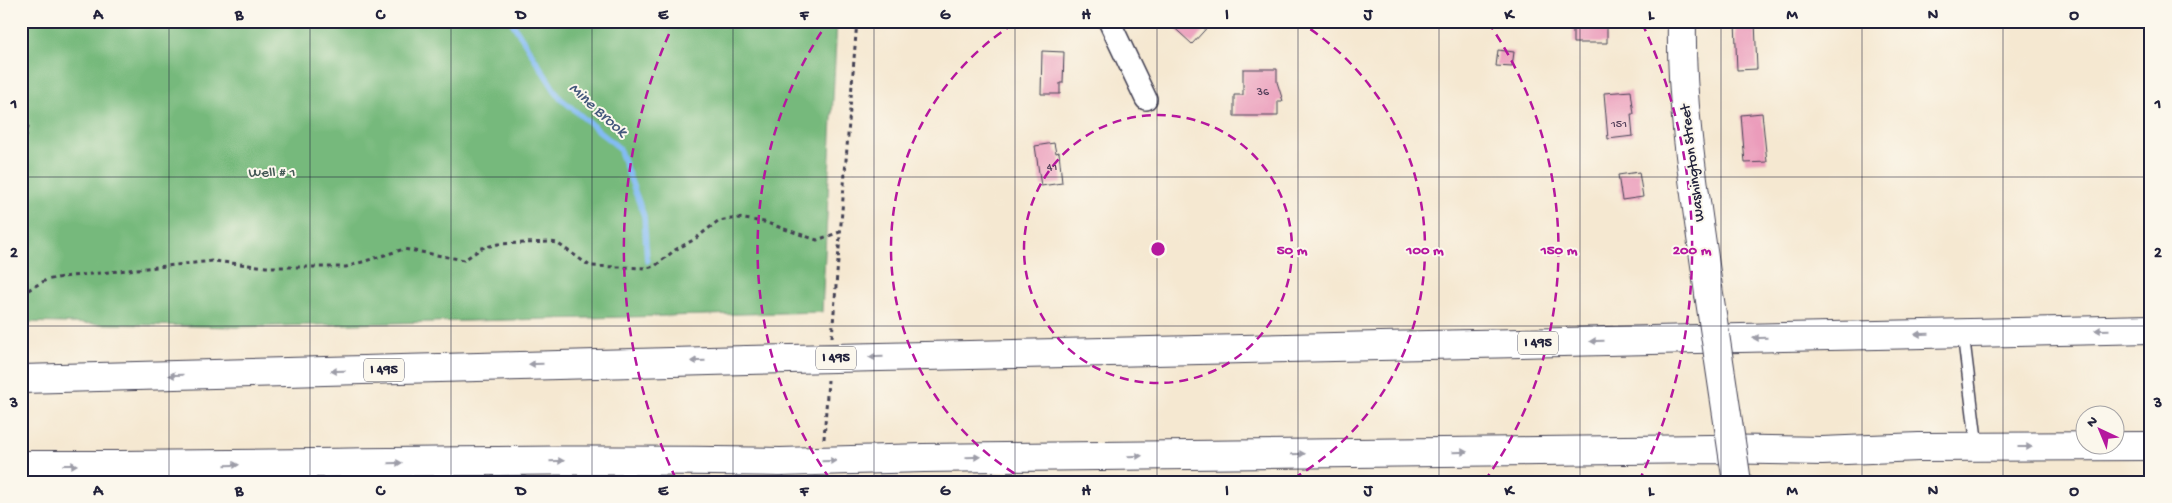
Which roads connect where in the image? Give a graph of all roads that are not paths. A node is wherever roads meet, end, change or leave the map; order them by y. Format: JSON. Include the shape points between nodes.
{"nodes":[{"id":1,"x":1109,"y":21,"type":"edge"},
{"id":2,"x":1682,"y":21,"type":"edge"},
{"id":3,"x":1146,"y":99,"type":"dead end"},
{"id":4,"x":2151,"y":329,"type":"edge"},
{"id":5,"x":1963,"y":334,"type":"junction"},
{"id":6,"x":21,"y":379,"type":"edge"},
{"id":7,"x":2151,"y":446,"type":"edge"},
{"id":8,"x":1976,"y":447,"type":"junction"},
{"id":9,"x":21,"y":465,"type":"edge"},
{"id":10,"x":1737,"y":482,"type":"edge"}],
"edges":[{"from":1,"to":3,"type":"street"},
{"from":2,"to":10,"type":"main road","name":"Washington Street","bridge":true,"via":[[1684,92],[1694,180]]},
{"from":4,"to":5,"type":"main road","number":"I 495","one_way":true},
{"from":5,"to":6,"type":"main road","number":"I 495","one_way":true,"bridge":true},
{"from":5,"to":8,"type":"lane"},
{"from":8,"to":7,"type":"main road","one_way":true},
{"from":9,"to":8,"type":"main road","one_way":true,"bridge":true,"via":[[639,460],[780,462]]}]}
